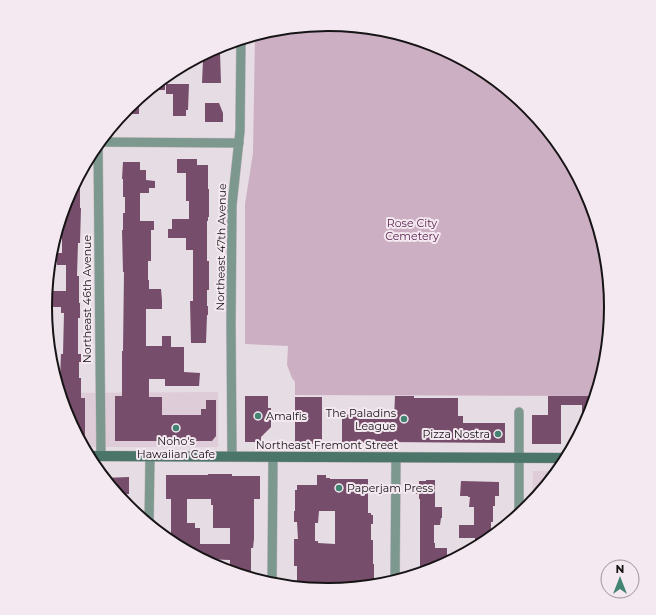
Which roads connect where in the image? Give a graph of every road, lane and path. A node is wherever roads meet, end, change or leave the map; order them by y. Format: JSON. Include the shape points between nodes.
{"nodes":[{"id":1,"x":241,"y":45,"type":"edge"},
{"id":2,"x":107,"y":142,"type":"edge"},
{"id":3,"x":239,"y":143,"type":"junction"},
{"id":4,"x":99,"y":153,"type":"edge"},
{"id":5,"x":519,"y":412,"type":"dead end"},
{"id":6,"x":95,"y":456,"type":"edge"},
{"id":7,"x":101,"y":456,"type":"junction"},
{"id":8,"x":150,"y":456,"type":"junction"},
{"id":9,"x":232,"y":456,"type":"junction"},
{"id":10,"x":273,"y":457,"type":"junction"},
{"id":11,"x":396,"y":457,"type":"junction"},
{"id":12,"x":519,"y":458,"type":"junction"},
{"id":13,"x":560,"y":458,"type":"edge"},
{"id":14,"x":519,"y":507,"type":"edge"},
{"id":15,"x":149,"y":518,"type":"edge"},
{"id":16,"x":395,"y":576,"type":"edge"},
{"id":17,"x":272,"y":579,"type":"edge"}],
"edges":[{"from":1,"to":3,"type":"street","name":"Northeast 47th Avenue"},
{"from":2,"to":3,"type":"street"},
{"from":3,"to":9,"type":"street","name":"Northeast 47th Avenue","via":[[232,205]]},
{"from":4,"to":7,"type":"street","name":"Northeast 46th Avenue"},
{"from":5,"to":12,"type":"street"},
{"from":6,"to":7,"type":"main road","name":"Northeast Fremont Street"},
{"from":7,"to":8,"type":"main road","name":"Northeast Fremont Street"},
{"from":8,"to":9,"type":"main road","name":"Northeast Fremont Street"},
{"from":8,"to":15,"type":"street"},
{"from":9,"to":10,"type":"main road","name":"Northeast Fremont Street"},
{"from":10,"to":11,"type":"main road","name":"Northeast Fremont Street"},
{"from":10,"to":17,"type":"street"},
{"from":11,"to":12,"type":"main road","name":"Northeast Fremont Street"},
{"from":11,"to":16,"type":"street"},
{"from":12,"to":13,"type":"main road","name":"Northeast Fremont Street"},
{"from":12,"to":14,"type":"street"}]}
